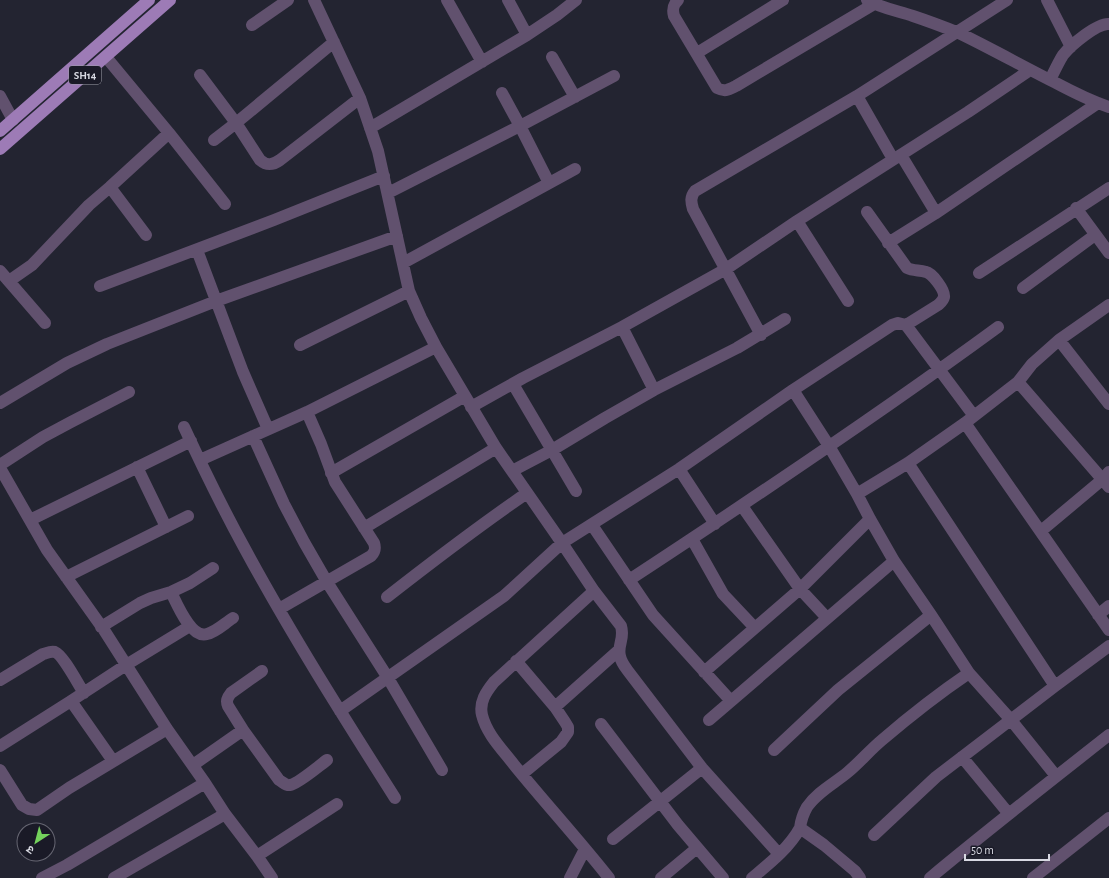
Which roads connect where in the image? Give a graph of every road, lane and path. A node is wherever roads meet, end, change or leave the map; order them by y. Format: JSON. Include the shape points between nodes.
{"nodes":[{"id":1,"x":149,"y":0,"type":"edge"},
{"id":2,"x":170,"y":0,"type":"edge"},
{"id":3,"x":288,"y":0,"type":"edge"},
{"id":4,"x":314,"y":0,"type":"edge"},
{"id":5,"x":447,"y":0,"type":"edge"},
{"id":6,"x":508,"y":0,"type":"edge"},
{"id":7,"x":678,"y":0,"type":"edge"},
{"id":8,"x":784,"y":0,"type":"edge"},
{"id":9,"x":1007,"y":0,"type":"edge"},
{"id":10,"x":1047,"y":0,"type":"edge"},
{"id":11,"x":575,"y":1,"type":"edge"},
{"id":12,"x":870,"y":2,"type":"edge"},
{"id":13,"x":1109,"y":24,"type":"edge"},
{"id":14,"x":252,"y":25,"type":"dead end"},
{"id":15,"x":956,"y":32,"type":"junction"},
{"id":16,"x":527,"y":35,"type":"junction"},
{"id":17,"x":334,"y":42,"type":"junction"},
{"id":18,"x":1071,"y":47,"type":"junction"},
{"id":19,"x":697,"y":53,"type":"junction"},
{"id":20,"x":106,"y":57,"type":"junction"},
{"id":21,"x":552,"y":57,"type":"dead end"},
{"id":22,"x":482,"y":62,"type":"junction"},
{"id":23,"x":1030,"y":70,"type":"junction"},
{"id":24,"x":200,"y":75,"type":"dead end"},
{"id":25,"x":614,"y":76,"type":"dead end"},
{"id":26,"x":1050,"y":80,"type":"junction"},
{"id":27,"x":502,"y":93,"type":"dead end"},
{"id":28,"x":0,"y":96,"type":"edge"},
{"id":29,"x":857,"y":96,"type":"junction"},
{"id":30,"x":575,"y":97,"type":"junction"},
{"id":31,"x":360,"y":98,"type":"junction"},
{"id":32,"x":1104,"y":105,"type":"edge"},
{"id":33,"x":13,"y":120,"type":"junction"},
{"id":34,"x":236,"y":123,"type":"junction"},
{"id":35,"x":520,"y":126,"type":"junction"},
{"id":36,"x":370,"y":128,"type":"junction"},
{"id":37,"x":0,"y":131,"type":"edge"},
{"id":38,"x":169,"y":133,"type":"junction"},
{"id":39,"x":214,"y":140,"type":"dead end"},
{"id":40,"x":0,"y":149,"type":"edge"},
{"id":41,"x":897,"y":157,"type":"junction"},
{"id":42,"x":575,"y":169,"type":"dead end"},
{"id":43,"x":384,"y":176,"type":"junction"},
{"id":44,"x":549,"y":182,"type":"junction"},
{"id":45,"x":110,"y":187,"type":"junction"},
{"id":46,"x":1109,"y":188,"type":"edge"},
{"id":47,"x":388,"y":193,"type":"junction"},
{"id":48,"x":225,"y":204,"type":"dead end"},
{"id":49,"x":1076,"y":208,"type":"junction"},
{"id":50,"x":867,"y":212,"type":"dead end"},
{"id":51,"x":936,"y":213,"type":"junction"},
{"id":52,"x":797,"y":221,"type":"junction"},
{"id":53,"x":146,"y":235,"type":"dead end"},
{"id":54,"x":1095,"y":235,"type":"junction"},
{"id":55,"x":397,"y":236,"type":"junction"},
{"id":56,"x":888,"y":243,"type":"junction"},
{"id":57,"x":1108,"y":249,"type":"edge"},
{"id":58,"x":198,"y":250,"type":"junction"},
{"id":59,"x":403,"y":262,"type":"junction"},
{"id":60,"x":726,"y":269,"type":"junction"},
{"id":61,"x":0,"y":270,"type":"edge"},
{"id":62,"x":979,"y":273,"type":"dead end"},
{"id":63,"x":9,"y":281,"type":"junction"},
{"id":64,"x":100,"y":286,"type":"dead end"},
{"id":65,"x":1023,"y":288,"type":"dead end"},
{"id":66,"x":409,"y":291,"type":"junction"},
{"id":67,"x":216,"y":301,"type":"junction"},
{"id":68,"x":848,"y":301,"type":"dead end"},
{"id":69,"x":1109,"y":305,"type":"edge"},
{"id":70,"x":785,"y":320,"type":"dead end"},
{"id":71,"x":45,"y":323,"type":"dead end"},
{"id":72,"x":906,"y":325,"type":"junction"},
{"id":73,"x":622,"y":327,"type":"junction"},
{"id":74,"x":998,"y":327,"type":"dead end"},
{"id":75,"x":761,"y":335,"type":"junction"},
{"id":76,"x":1059,"y":340,"type":"junction"},
{"id":77,"x":300,"y":345,"type":"dead end"},
{"id":78,"x":436,"y":347,"type":"junction"},
{"id":79,"x":939,"y":370,"type":"junction"},
{"id":80,"x":1018,"y":382,"type":"junction"},
{"id":81,"x":513,"y":384,"type":"junction"},
{"id":82,"x":654,"y":390,"type":"junction"},
{"id":83,"x":793,"y":390,"type":"junction"},
{"id":84,"x":129,"y":392,"type":"dead end"},
{"id":85,"x":468,"y":401,"type":"junction"},
{"id":86,"x":0,"y":403,"type":"edge"},
{"id":87,"x":1109,"y":404,"type":"edge"},
{"id":88,"x":307,"y":412,"type":"junction"},
{"id":89,"x":970,"y":419,"type":"junction"},
{"id":90,"x":184,"y":427,"type":"dead end"},
{"id":91,"x":268,"y":429,"type":"junction"},
{"id":92,"x":253,"y":436,"type":"junction"},
{"id":93,"x":191,"y":441,"type":"junction"},
{"id":94,"x":829,"y":446,"type":"junction"},
{"id":95,"x":496,"y":448,"type":"junction"},
{"id":96,"x":552,"y":450,"type":"junction"},
{"id":97,"x":200,"y":460,"type":"junction"},
{"id":98,"x":908,"y":463,"type":"junction"},
{"id":99,"x":0,"y":467,"type":"edge"},
{"id":100,"x":137,"y":467,"type":"junction"},
{"id":101,"x":679,"y":469,"type":"junction"},
{"id":102,"x":512,"y":471,"type":"junction"},
{"id":103,"x":331,"y":473,"type":"junction"},
{"id":104,"x":1107,"y":479,"type":"edge"},
{"id":105,"x":576,"y":491,"type":"dead end"},
{"id":106,"x":527,"y":493,"type":"junction"},
{"id":107,"x":857,"y":494,"type":"junction"},
{"id":108,"x":742,"y":506,"type":"junction"},
{"id":109,"x":188,"y":516,"type":"dead end"},
{"id":110,"x":870,"y":519,"type":"junction"},
{"id":111,"x":30,"y":520,"type":"junction"},
{"id":112,"x":714,"y":524,"type":"junction"},
{"id":113,"x":592,"y":525,"type":"junction"},
{"id":114,"x":166,"y":527,"type":"junction"},
{"id":115,"x":364,"y":528,"type":"junction"},
{"id":116,"x":1041,"y":531,"type":"junction"},
{"id":117,"x":692,"y":538,"type":"junction"},
{"id":118,"x":562,"y":543,"type":"junction"},
{"id":119,"x":894,"y":560,"type":"junction"},
{"id":120,"x":213,"y":568,"type":"dead end"},
{"id":121,"x":66,"y":577,"type":"junction"},
{"id":122,"x":629,"y":580,"type":"junction"},
{"id":123,"x":327,"y":582,"type":"junction"},
{"id":124,"x":800,"y":589,"type":"junction"},
{"id":125,"x":594,"y":591,"type":"junction"},
{"id":126,"x":171,"y":592,"type":"junction"},
{"id":127,"x":387,"y":597,"type":"dead end"},
{"id":128,"x":1109,"y":606,"type":"edge"},
{"id":129,"x":279,"y":609,"type":"junction"},
{"id":130,"x":931,"y":615,"type":"junction"},
{"id":131,"x":1098,"y":615,"type":"junction"},
{"id":132,"x":233,"y":618,"type":"dead end"},
{"id":133,"x":826,"y":618,"type":"junction"},
{"id":134,"x":190,"y":626,"type":"junction"},
{"id":135,"x":101,"y":627,"type":"junction"},
{"id":136,"x":755,"y":628,"type":"junction"},
{"id":137,"x":1109,"y":630,"type":"edge"},
{"id":138,"x":1109,"y":646,"type":"edge"},
{"id":139,"x":619,"y":650,"type":"junction"},
{"id":140,"x":516,"y":661,"type":"junction"},
{"id":141,"x":126,"y":665,"type":"junction"},
{"id":142,"x":262,"y":671,"type":"dead end"},
{"id":143,"x":704,"y":672,"type":"junction"},
{"id":144,"x":969,"y":673,"type":"junction"},
{"id":145,"x":388,"y":678,"type":"junction"},
{"id":146,"x":0,"y":680,"type":"edge"},
{"id":147,"x":1055,"y":686,"type":"junction"},
{"id":148,"x":84,"y":693,"type":"junction"},
{"id":149,"x":71,"y":701,"type":"junction"},
{"id":150,"x":730,"y":701,"type":"junction"},
{"id":151,"x":555,"y":707,"type":"junction"},
{"id":152,"x":340,"y":711,"type":"junction"},
{"id":153,"x":709,"y":720,"type":"dead end"},
{"id":154,"x":1011,"y":720,"type":"junction"},
{"id":155,"x":601,"y":724,"type":"dead end"},
{"id":156,"x":167,"y":729,"type":"junction"},
{"id":157,"x":243,"y":730,"type":"junction"},
{"id":158,"x":1109,"y":735,"type":"edge"},
{"id":159,"x":0,"y":746,"type":"edge"},
{"id":160,"x":774,"y":750,"type":"dead end"},
{"id":161,"x":962,"y":757,"type":"junction"},
{"id":162,"x":328,"y":760,"type":"dead end"},
{"id":163,"x":113,"y":761,"type":"junction"},
{"id":164,"x":193,"y":764,"type":"junction"},
{"id":165,"x":702,"y":768,"type":"junction"},
{"id":166,"x":0,"y":770,"type":"edge"},
{"id":167,"x":442,"y":770,"type":"dead end"},
{"id":168,"x":522,"y":774,"type":"junction"},
{"id":169,"x":1056,"y":776,"type":"junction"},
{"id":170,"x":205,"y":783,"type":"junction"},
{"id":171,"x":394,"y":798,"type":"dead end"},
{"id":172,"x":660,"y":802,"type":"junction"},
{"id":173,"x":338,"y":804,"type":"dead end"},
{"id":174,"x":225,"y":814,"type":"junction"},
{"id":175,"x":1009,"y":814,"type":"junction"},
{"id":176,"x":1109,"y":818,"type":"edge"},
{"id":177,"x":800,"y":828,"type":"junction"},
{"id":178,"x":874,"y":835,"type":"dead end"},
{"id":179,"x":613,"y":839,"type":"dead end"},
{"id":180,"x":697,"y":848,"type":"junction"},
{"id":181,"x":585,"y":849,"type":"junction"},
{"id":182,"x":779,"y":854,"type":"junction"},
{"id":183,"x":257,"y":856,"type":"junction"},
{"id":184,"x":766,"y":873,"type":"edge"},
{"id":185,"x":42,"y":878,"type":"edge"},
{"id":186,"x":114,"y":878,"type":"edge"},
{"id":187,"x":272,"y":878,"type":"edge"},
{"id":188,"x":570,"y":878,"type":"edge"},
{"id":189,"x":609,"y":878,"type":"edge"},
{"id":190,"x":661,"y":878,"type":"edge"},
{"id":191,"x":723,"y":878,"type":"edge"},
{"id":192,"x":752,"y":878,"type":"edge"},
{"id":193,"x":860,"y":878,"type":"edge"},
{"id":194,"x":930,"y":878,"type":"edge"},
{"id":195,"x":1034,"y":878,"type":"edge"}],
"edges":[{"from":1,"to":33,"type":"main road","number":"SH14"},
{"from":2,"to":20,"type":"main road","number":"SH14"},
{"from":3,"to":14,"type":"street"},
{"from":4,"to":17,"type":"street"},
{"from":5,"to":22,"type":"street"},
{"from":6,"to":16,"type":"street"},
{"from":7,"to":19,"type":"street","via":[[673,7],[674,16]]},
{"from":8,"to":19,"type":"street"},
{"from":9,"to":15,"type":"street"},
{"from":10,"to":18,"type":"street"},
{"from":11,"to":16,"type":"street"},
{"from":12,"to":15,"type":"street"},
{"from":12,"to":19,"type":"street","via":[[727,90],[717,88]]},
{"from":13,"to":18,"type":"street","via":[[1099,26]]},
{"from":15,"to":23,"type":"street"},
{"from":15,"to":29,"type":"street"},
{"from":16,"to":22,"type":"street"},
{"from":17,"to":31,"type":"street"},
{"from":17,"to":34,"type":"street"},
{"from":18,"to":26,"type":"street","via":[[1064,54]]},
{"from":20,"to":38,"type":"street"},
{"from":20,"to":40,"type":"main road","number":"SH14"},
{"from":21,"to":30,"type":"street"},
{"from":22,"to":36,"type":"street"},
{"from":23,"to":26,"type":"street"},
{"from":23,"to":41,"type":"street"},
{"from":24,"to":34,"type":"street"},
{"from":25,"to":30,"type":"street"},
{"from":26,"to":32,"type":"street"},
{"from":27,"to":35,"type":"street"},
{"from":28,"to":33,"type":"street"},
{"from":29,"to":41,"type":"street"},
{"from":29,"to":60,"type":"street","via":[[691,195],[693,209]]},
{"from":30,"to":35,"type":"street"},
{"from":31,"to":34,"type":"street","via":[[275,164],[270,165],[260,160]]},
{"from":31,"to":36,"type":"street"},
{"from":32,"to":51,"type":"street"},
{"from":33,"to":37,"type":"main road","number":"SH14"},
{"from":34,"to":39,"type":"street"},
{"from":35,"to":44,"type":"street"},
{"from":35,"to":47,"type":"street"},
{"from":36,"to":43,"type":"street"},
{"from":38,"to":45,"type":"street"},
{"from":38,"to":48,"type":"street"},
{"from":41,"to":51,"type":"street"},
{"from":41,"to":52,"type":"street"},
{"from":42,"to":44,"type":"street"},
{"from":43,"to":47,"type":"street"},
{"from":43,"to":58,"type":"street"},
{"from":44,"to":59,"type":"street"},
{"from":45,"to":53,"type":"street"},
{"from":45,"to":63,"type":"street","via":[[79,215],[32,265]]},
{"from":46,"to":49,"type":"street"},
{"from":47,"to":55,"type":"street"},
{"from":49,"to":54,"type":"street"},
{"from":49,"to":62,"type":"street"},
{"from":50,"to":56,"type":"street"},
{"from":51,"to":56,"type":"street"},
{"from":52,"to":60,"type":"street"},
{"from":52,"to":68,"type":"street"},
{"from":54,"to":57,"type":"street"},
{"from":54,"to":65,"type":"street"},
{"from":55,"to":59,"type":"street"},
{"from":55,"to":67,"type":"street"},
{"from":56,"to":72,"type":"street","via":[[907,268],[930,274],[944,294],[938,305]]},
{"from":58,"to":64,"type":"street"},
{"from":58,"to":67,"type":"street"},
{"from":59,"to":66,"type":"street"},
{"from":60,"to":73,"type":"street"},
{"from":60,"to":75,"type":"street"},
{"from":61,"to":63,"type":"street"},
{"from":63,"to":71,"type":"street"},
{"from":66,"to":77,"type":"street"},
{"from":66,"to":78,"type":"street"},
{"from":67,"to":86,"type":"street","via":[[106,344],[67,363]]},
{"from":67,"to":91,"type":"street"},
{"from":69,"to":76,"type":"street"},
{"from":70,"to":75,"type":"street"},
{"from":72,"to":79,"type":"street"},
{"from":72,"to":83,"type":"street","via":[[892,325]]},
{"from":73,"to":81,"type":"street"},
{"from":73,"to":82,"type":"street"},
{"from":74,"to":79,"type":"street"},
{"from":75,"to":82,"type":"street"},
{"from":76,"to":80,"type":"street","via":[[1032,364]]},
{"from":76,"to":87,"type":"street"},
{"from":78,"to":85,"type":"street"},
{"from":78,"to":88,"type":"street"},
{"from":79,"to":89,"type":"street"},
{"from":79,"to":94,"type":"street"},
{"from":80,"to":89,"type":"street"},
{"from":80,"to":104,"type":"street"},
{"from":81,"to":85,"type":"street"},
{"from":81,"to":96,"type":"street"},
{"from":82,"to":96,"type":"street"},
{"from":83,"to":94,"type":"street"},
{"from":83,"to":101,"type":"street"},
{"from":84,"to":99,"type":"street","via":[[43,438]]},
{"from":85,"to":95,"type":"street"},
{"from":85,"to":103,"type":"street"},
{"from":88,"to":91,"type":"street"},
{"from":88,"to":103,"type":"street"},
{"from":89,"to":98,"type":"street"},
{"from":89,"to":116,"type":"street"},
{"from":90,"to":93,"type":"street"},
{"from":91,"to":92,"type":"street"},
{"from":92,"to":97,"type":"street"},
{"from":92,"to":123,"type":"street","via":[[284,504]]},
{"from":93,"to":97,"type":"street"},
{"from":93,"to":100,"type":"street"},
{"from":94,"to":107,"type":"street"},
{"from":94,"to":108,"type":"street"},
{"from":95,"to":102,"type":"street"},
{"from":95,"to":115,"type":"street"},
{"from":96,"to":102,"type":"street"},
{"from":96,"to":105,"type":"street"},
{"from":97,"to":129,"type":"street","via":[[244,548]]},
{"from":98,"to":107,"type":"street"},
{"from":98,"to":147,"type":"street"},
{"from":99,"to":111,"type":"street"},
{"from":100,"to":111,"type":"street"},
{"from":100,"to":114,"type":"street"},
{"from":101,"to":112,"type":"street"},
{"from":101,"to":113,"type":"street"},
{"from":102,"to":106,"type":"street"},
{"from":103,"to":115,"type":"street"},
{"from":104,"to":116,"type":"street"},
{"from":106,"to":118,"type":"street"},
{"from":106,"to":127,"type":"street","via":[[483,523]]},
{"from":107,"to":110,"type":"street"},
{"from":108,"to":112,"type":"street"},
{"from":108,"to":124,"type":"street"},
{"from":109,"to":114,"type":"street"},
{"from":110,"to":119,"type":"street"},
{"from":110,"to":124,"type":"street"},
{"from":111,"to":121,"type":"street"},
{"from":112,"to":117,"type":"street"},
{"from":113,"to":118,"type":"street"},
{"from":113,"to":122,"type":"street"},
{"from":114,"to":121,"type":"street"},
{"from":115,"to":123,"type":"street","via":[[376,547],[373,554]]},
{"from":116,"to":131,"type":"street"},
{"from":117,"to":122,"type":"street"},
{"from":117,"to":136,"type":"street","via":[[723,594]]},
{"from":118,"to":125,"type":"street"},
{"from":118,"to":145,"type":"street","via":[[504,596]]},
{"from":119,"to":130,"type":"street"},
{"from":119,"to":133,"type":"street"},
{"from":120,"to":126,"type":"street"},
{"from":121,"to":135,"type":"street"},
{"from":122,"to":143,"type":"street","via":[[653,615]]},
{"from":123,"to":129,"type":"street"},
{"from":123,"to":145,"type":"street"},
{"from":124,"to":133,"type":"street"},
{"from":124,"to":136,"type":"street"},
{"from":125,"to":139,"type":"street","via":[[621,626],[623,632]]},
{"from":125,"to":140,"type":"street"},
{"from":126,"to":134,"type":"street"},
{"from":126,"to":135,"type":"street","via":[[140,603]]},
{"from":128,"to":131,"type":"street"},
{"from":129,"to":152,"type":"street"},
{"from":130,"to":144,"type":"street"},
{"from":130,"to":160,"type":"street","via":[[838,690]]},
{"from":131,"to":137,"type":"street"},
{"from":132,"to":134,"type":"street","via":[[202,635]]},
{"from":133,"to":150,"type":"street"},
{"from":134,"to":141,"type":"street"},
{"from":135,"to":141,"type":"street"},
{"from":136,"to":143,"type":"street"},
{"from":138,"to":147,"type":"street"},
{"from":139,"to":151,"type":"street"},
{"from":139,"to":165,"type":"street","via":[[628,671]]},
{"from":140,"to":151,"type":"street"},
{"from":140,"to":168,"type":"street","via":[[487,691],[482,701],[482,713],[495,741]]},
{"from":141,"to":148,"type":"street"},
{"from":141,"to":156,"type":"street"},
{"from":142,"to":157,"type":"street","via":[[228,697],[228,706]]},
{"from":143,"to":150,"type":"street"},
{"from":144,"to":154,"type":"street"},
{"from":144,"to":177,"type":"street","via":[[907,718],[818,796],[807,807]]},
{"from":145,"to":152,"type":"street"},
{"from":145,"to":167,"type":"street"},
{"from":146,"to":148,"type":"street","via":[[43,654],[53,652],[63,660]]},
{"from":147,"to":154,"type":"street"},
{"from":148,"to":149,"type":"street"},
{"from":149,"to":159,"type":"street"},
{"from":149,"to":163,"type":"street"},
{"from":150,"to":153,"type":"street"},
{"from":151,"to":168,"type":"street","via":[[568,727],[568,732],[561,742]]},
{"from":152,"to":171,"type":"street"},
{"from":154,"to":161,"type":"street"},
{"from":154,"to":169,"type":"street"},
{"from":155,"to":172,"type":"street"},
{"from":156,"to":163,"type":"street"},
{"from":156,"to":164,"type":"street"},
{"from":157,"to":162,"type":"street","via":[[285,784],[298,782]]},
{"from":157,"to":164,"type":"street"},
{"from":158,"to":169,"type":"street"},
{"from":161,"to":175,"type":"street"},
{"from":161,"to":178,"type":"street","via":[[936,777]]},
{"from":163,"to":166,"type":"street","via":[[37,810],[29,809],[22,804]]},
{"from":164,"to":170,"type":"street"},
{"from":165,"to":172,"type":"street"},
{"from":165,"to":182,"type":"street"},
{"from":168,"to":181,"type":"street"},
{"from":169,"to":175,"type":"street"},
{"from":170,"to":174,"type":"street"},
{"from":170,"to":185,"type":"street"},
{"from":172,"to":179,"type":"street"},
{"from":172,"to":180,"type":"street"},
{"from":173,"to":183,"type":"street"},
{"from":174,"to":183,"type":"street"},
{"from":174,"to":186,"type":"street"},
{"from":175,"to":194,"type":"street"},
{"from":176,"to":195,"type":"street"},
{"from":177,"to":182,"type":"street"},
{"from":177,"to":193,"type":"street","via":[[830,850]]},
{"from":180,"to":190,"type":"street"},
{"from":180,"to":191,"type":"street"},
{"from":181,"to":188,"type":"street"},
{"from":181,"to":189,"type":"street"},
{"from":182,"to":184,"type":"street"},
{"from":183,"to":187,"type":"street"},
{"from":184,"to":192,"type":"street"}]}
